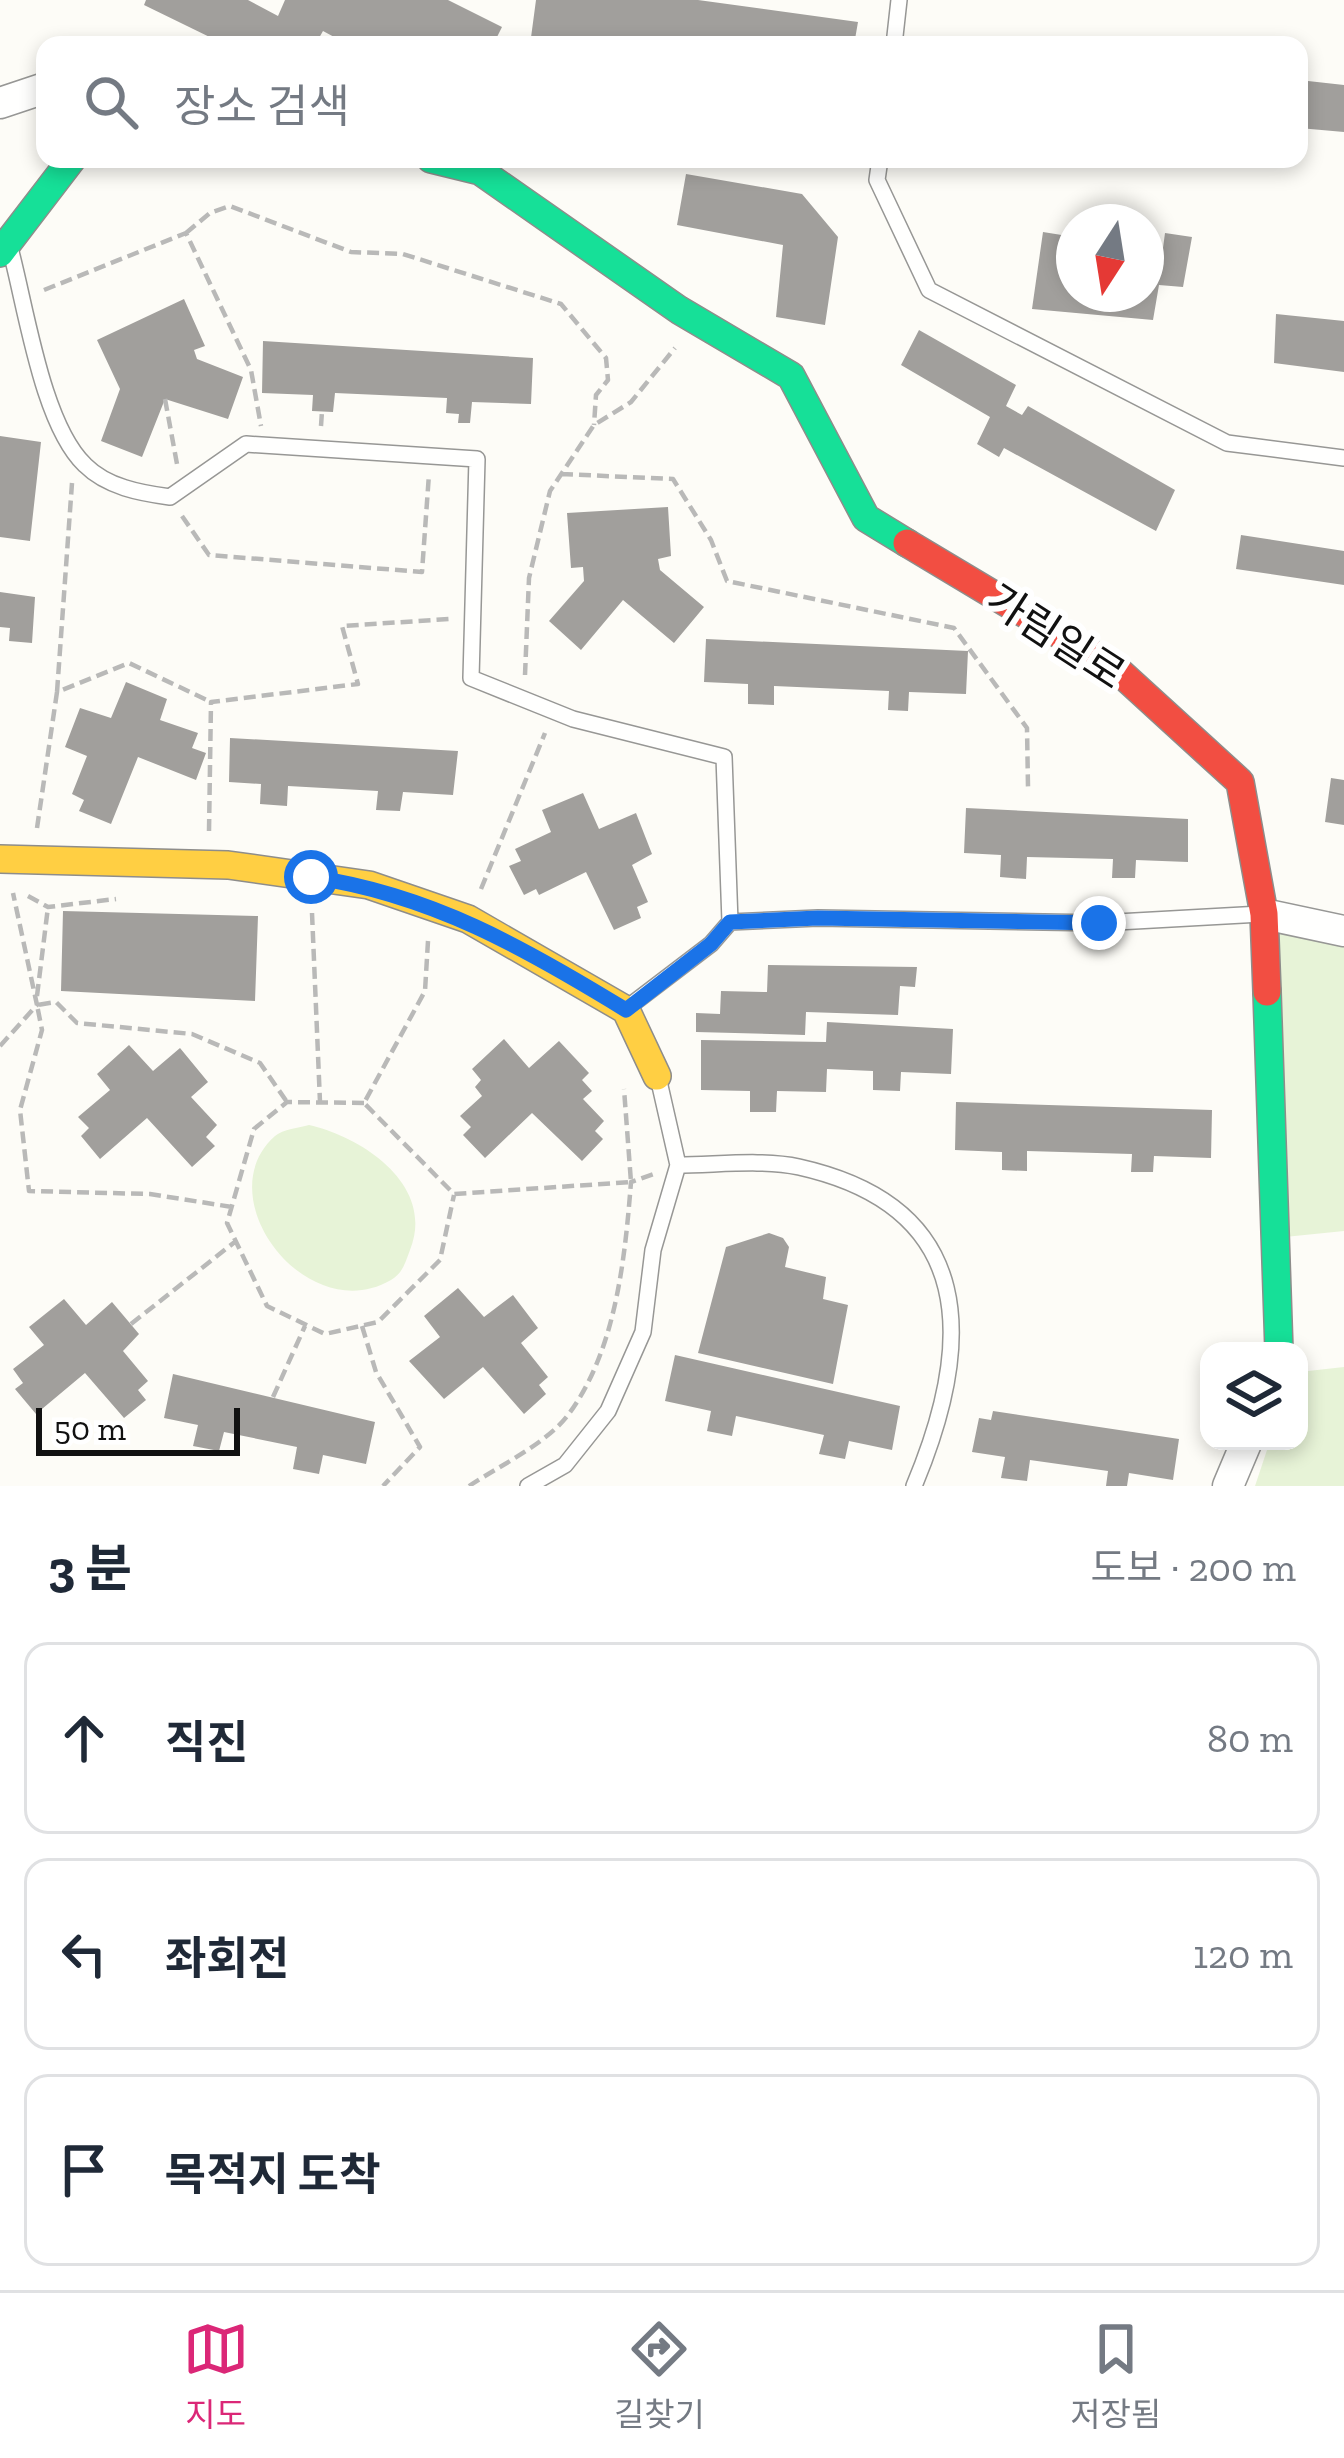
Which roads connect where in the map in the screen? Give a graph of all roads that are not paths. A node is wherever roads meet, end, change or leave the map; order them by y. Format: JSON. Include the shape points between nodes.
{"nodes":[{"id":1,"x":899,"y":0,"type":"edge"},
{"id":2,"x":895,"y":36,"type":"edge"},
{"id":3,"x":36,"y":91,"type":"edge"},
{"id":4,"x":0,"y":103,"type":"edge"},
{"id":5,"x":65,"y":168,"type":"edge"},
{"id":6,"x":468,"y":168,"type":"edge"},
{"id":7,"x":879,"y":168,"type":"edge"},
{"id":8,"x":4,"y":247,"type":"edge"},
{"id":9,"x":1344,"y":458,"type":"edge"},
{"id":10,"x":0,"y":859,"type":"edge"},
{"id":11,"x":1264,"y":914,"type":"junction"},
{"id":12,"x":730,"y":922,"type":"junction"},
{"id":13,"x":1344,"y":931,"type":"edge"},
{"id":14,"x":626,"y":1010,"type":"junction"},
{"id":15,"x":657,"y":1076,"type":"joint"},
{"id":16,"x":678,"y":1165,"type":"junction"},
{"id":17,"x":1280,"y":1342,"type":"edge"},
{"id":18,"x":1243,"y":1450,"type":"edge"},
{"id":19,"x":528,"y":1486,"type":"edge"},
{"id":20,"x":914,"y":1486,"type":"edge"},
{"id":21,"x":1228,"y":1486,"type":"edge"}],
"edges":[{"from":1,"to":2,"type":"lane"},
{"from":3,"to":4,"type":"street"},
{"from":5,"to":8,"type":"street"},
{"from":6,"to":11,"type":"street","name":"가림일로","via":[[791,376],[866,518],[1114,667],[1240,782]]},
{"from":7,"to":9,"type":"lane","via":[[877,181],[929,290],[1226,443]]},
{"from":8,"to":12,"type":"lane","via":[[61,436],[87,468],[127,490],[176,492],[246,445],[477,459],[471,678],[554,711],[724,757]]},
{"from":10,"to":14,"type":"street","via":[[209,865],[369,885],[468,919]]},
{"from":11,"to":12,"type":"lane","via":[[1099,923]]},
{"from":11,"to":13,"type":"street"},
{"from":11,"to":17,"type":"street","name":"가림일로"},
{"from":12,"to":14,"type":"lane"},
{"from":14,"to":15,"type":"street"},
{"from":15,"to":16,"type":"lane"},
{"from":16,"to":19,"type":"lane","via":[[652,1250],[643,1332],[608,1411],[565,1465]]},
{"from":16,"to":20,"type":"lane","via":[[796,1166],[884,1195],[922,1232],[937,1254],[952,1317],[941,1422]]},
{"from":18,"to":21,"type":"street"}]}
